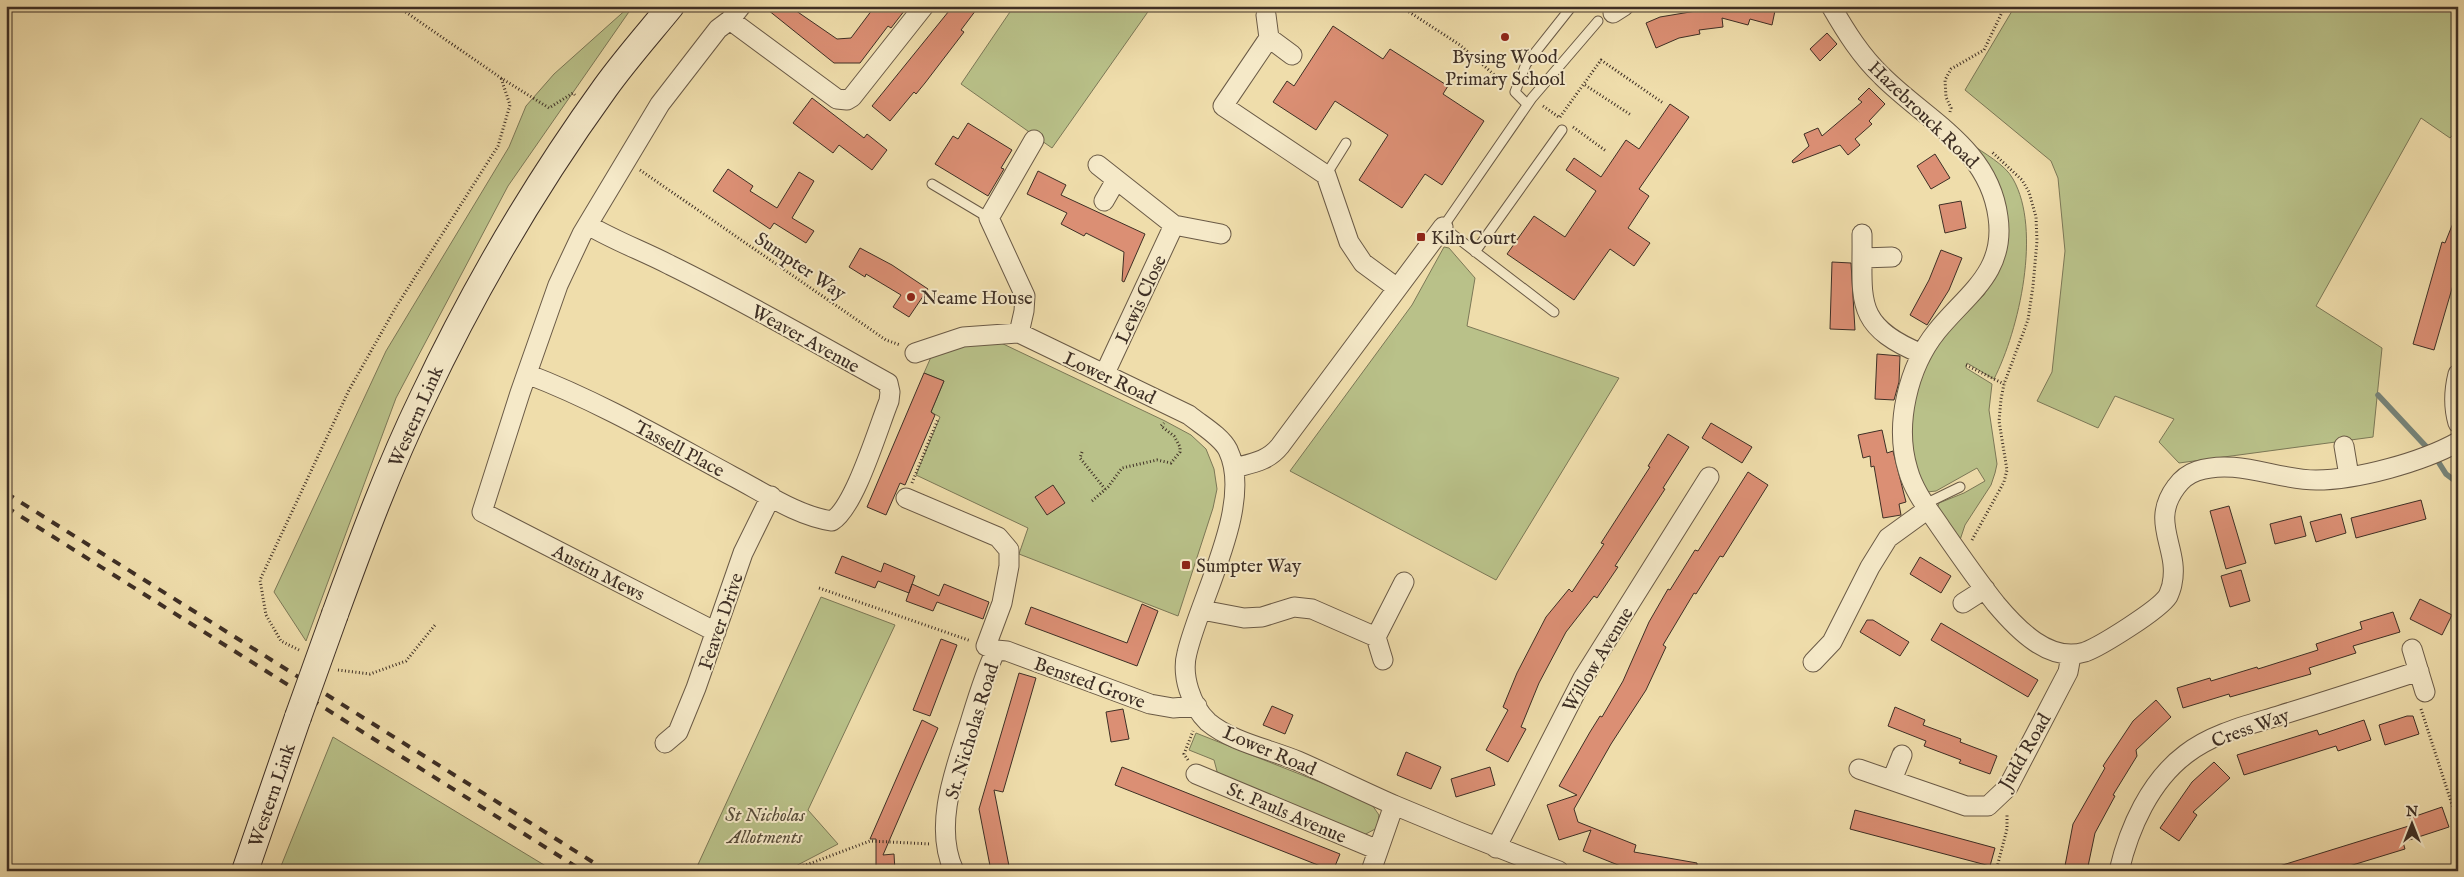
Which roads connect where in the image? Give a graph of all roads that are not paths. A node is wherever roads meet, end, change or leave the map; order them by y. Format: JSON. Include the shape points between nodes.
{"nodes":[{"id":1,"x":671,"y":6,"type":"edge"},
{"id":2,"x":924,"y":6,"type":"edge"},
{"id":3,"x":1572,"y":6,"type":"edge"},
{"id":4,"x":1831,"y":6,"type":"edge"},
{"id":5,"x":735,"y":13,"type":"edge"},
{"id":6,"x":1612,"y":14,"type":"edge"},
{"id":7,"x":1266,"y":15,"type":"dead end"},
{"id":8,"x":1269,"y":38,"type":"junction"},
{"id":9,"x":1292,"y":55,"type":"dead end"},
{"id":10,"x":1527,"y":104,"type":"junction"},
{"id":11,"x":1562,"y":130,"type":"dead end"},
{"id":12,"x":1034,"y":140,"type":"dead end"},
{"id":13,"x":1346,"y":143,"type":"dead end"},
{"id":14,"x":1098,"y":165,"type":"dead end"},
{"id":15,"x":1326,"y":175,"type":"junction"},
{"id":16,"x":1116,"y":180,"type":"junction"},
{"id":17,"x":932,"y":184,"type":"dead end"},
{"id":18,"x":1104,"y":201,"type":"dead end"},
{"id":19,"x":990,"y":218,"type":"junction"},
{"id":20,"x":1174,"y":225,"type":"junction"},
{"id":21,"x":588,"y":226,"type":"junction"},
{"id":22,"x":1444,"y":227,"type":"junction"},
{"id":23,"x":1221,"y":234,"type":"dead end"},
{"id":24,"x":1862,"y":234,"type":"dead end"},
{"id":25,"x":1475,"y":252,"type":"junction"},
{"id":26,"x":1892,"y":257,"type":"dead end"},
{"id":27,"x":1862,"y":258,"type":"junction"},
{"id":28,"x":1397,"y":288,"type":"junction"},
{"id":29,"x":1554,"y":312,"type":"dead end"},
{"id":30,"x":1019,"y":333,"type":"junction"},
{"id":31,"x":915,"y":352,"type":"road end"},
{"id":32,"x":1922,"y":354,"type":"junction"},
{"id":33,"x":1105,"y":373,"type":"junction"},
{"id":34,"x":527,"y":374,"type":"junction"},
{"id":35,"x":2458,"y":374,"type":"edge"},
{"id":36,"x":2458,"y":423,"type":"edge"},
{"id":37,"x":2458,"y":442,"type":"edge"},
{"id":38,"x":2344,"y":446,"type":"dead end"},
{"id":39,"x":1234,"y":468,"type":"junction"},
{"id":40,"x":2349,"y":476,"type":"junction"},
{"id":41,"x":1709,"y":477,"type":"dead end"},
{"id":42,"x":1960,"y":487,"type":"dead end"},
{"id":43,"x":771,"y":496,"type":"junction"},
{"id":44,"x":906,"y":498,"type":"road end"},
{"id":45,"x":1926,"y":506,"type":"junction"},
{"id":46,"x":832,"y":521,"type":"joint"},
{"id":47,"x":1404,"y":582,"type":"dead end"},
{"id":48,"x":1985,"y":589,"type":"junction"},
{"id":49,"x":1963,"y":603,"type":"dead end"},
{"id":50,"x":1202,"y":610,"type":"junction"},
{"id":51,"x":716,"y":632,"type":"junction"},
{"id":52,"x":1376,"y":637,"type":"junction"},
{"id":53,"x":991,"y":648,"type":"junction"},
{"id":54,"x":2412,"y":649,"type":"dead end"},
{"id":55,"x":2071,"y":656,"type":"junction"},
{"id":56,"x":1383,"y":660,"type":"dead end"},
{"id":57,"x":1813,"y":662,"type":"dead end"},
{"id":58,"x":2419,"y":671,"type":"junction"},
{"id":59,"x":2425,"y":692,"type":"road end"},
{"id":60,"x":1197,"y":706,"type":"junction"},
{"id":61,"x":665,"y":743,"type":"dead end"},
{"id":62,"x":1902,"y":755,"type":"dead end"},
{"id":63,"x":1859,"y":770,"type":"dead end"},
{"id":64,"x":1196,"y":774,"type":"road end"},
{"id":65,"x":1892,"y":780,"type":"junction"},
{"id":66,"x":1394,"y":805,"type":"junction"},
{"id":67,"x":1496,"y":848,"type":"junction"},
{"id":68,"x":1378,"y":850,"type":"junction"},
{"id":69,"x":245,"y":871,"type":"edge"},
{"id":70,"x":954,"y":871,"type":"edge"},
{"id":71,"x":1371,"y":871,"type":"edge"},
{"id":72,"x":1558,"y":871,"type":"edge"},
{"id":73,"x":2119,"y":871,"type":"edge"}],
"edges":[{"from":1,"to":69,"type":"main road","name":"Western Link","bridge":true,"via":[[568,141],[490,266],[443,354],[400,447],[335,614]]},
{"from":2,"to":5,"type":"street","via":[[847,100],[837,99]]},
{"from":3,"to":10,"type":"lane","via":[[1526,64],[1515,92]]},
{"from":4,"to":32,"type":"street","name":"Hazebrouck Road","via":[[1855,45],[1883,78],[1942,125],[1982,169],[1992,191],[1998,219],[1998,243],[1993,263],[1982,282],[1938,330]]},
{"from":5,"to":21,"type":"street","via":[[718,29],[660,104]]},
{"from":6,"to":10,"type":"lane"},
{"from":7,"to":8,"type":"street"},
{"from":8,"to":9,"type":"street"},
{"from":8,"to":15,"type":"street","via":[[1223,106]]},
{"from":10,"to":22,"type":"lane"},
{"from":11,"to":25,"type":"lane"},
{"from":12,"to":19,"type":"street"},
{"from":13,"to":15,"type":"lane"},
{"from":14,"to":16,"type":"street"},
{"from":15,"to":28,"type":"street","via":[[1362,263]]},
{"from":16,"to":18,"type":"street"},
{"from":16,"to":20,"type":"street"},
{"from":17,"to":19,"type":"lane"},
{"from":19,"to":30,"type":"street","via":[[1025,296]]},
{"from":20,"to":23,"type":"street"},
{"from":20,"to":33,"type":"street","name":"Lewis Close"},
{"from":21,"to":34,"type":"street","via":[[558,285]]},
{"from":21,"to":46,"type":"street","name":"Weaver Avenue","via":[[713,287],[888,383],[889,401],[851,499],[844,511]]},
{"from":22,"to":25,"type":"lane"},
{"from":22,"to":28,"type":"street"},
{"from":24,"to":27,"type":"street"},
{"from":25,"to":29,"type":"lane"},
{"from":26,"to":27,"type":"street"},
{"from":27,"to":32,"type":"street","via":[[1862,293],[1873,324],[1885,336]]},
{"from":28,"to":39,"type":"street","via":[[1272,456]]},
{"from":30,"to":31,"type":"street","name":"Lower Road","via":[[963,337]]},
{"from":30,"to":33,"type":"street","name":"Lower Road"},
{"from":32,"to":45,"type":"street","name":"Hazebrouck Road","via":[[1908,390],[1903,424],[1907,470]]},
{"from":33,"to":39,"type":"street","name":"Lower Road","via":[[1189,415],[1228,449]]},
{"from":34,"to":43,"type":"street","name":"Tassell Place","via":[[571,391]]},
{"from":34,"to":51,"type":"street","name":"Austin Mews","via":[[482,512]]},
{"from":35,"to":36,"type":"street","via":[[2455,388]]},
{"from":37,"to":40,"type":"street","via":[[2415,461]]},
{"from":38,"to":40,"type":"street"},
{"from":39,"to":50,"type":"street","name":"Lower Road","via":[[1237,481],[1233,510]]},
{"from":40,"to":55,"type":"street","via":[[2315,480],[2237,467],[2195,471],[2181,481],[2167,499],[2164,520],[2173,581],[2169,595],[2156,609],[2089,650]]},
{"from":41,"to":67,"type":"street","name":"Willow Avenue","via":[[1583,678]]},
{"from":42,"to":45,"type":"lane"},
{"from":43,"to":46,"type":"street","name":"Tassell Place","via":[[821,520]]},
{"from":43,"to":51,"type":"street","name":"Feaver Drive","via":[[743,553]]},
{"from":44,"to":53,"type":"street","via":[[998,536],[1009,550],[1009,566]]},
{"from":45,"to":48,"type":"street","name":"Hazebrouck Road"},
{"from":45,"to":57,"type":"street","via":[[1888,538],[1870,567],[1838,649]]},
{"from":47,"to":52,"type":"street"},
{"from":48,"to":49,"type":"street"},
{"from":48,"to":55,"type":"street","name":"Hazebrouck Road","via":[[2014,626],[2054,651]]},
{"from":50,"to":52,"type":"street","via":[[1244,618],[1262,617],[1294,607],[1312,609]]},
{"from":50,"to":60,"type":"street","name":"Lower Road","via":[[1186,654],[1185,681]]},
{"from":51,"to":61,"type":"street","name":"Feaver Drive","via":[[678,732]]},
{"from":52,"to":56,"type":"street"},
{"from":53,"to":60,"type":"street","name":"Bensted Grove","via":[[1150,704],[1173,708]]},
{"from":53,"to":70,"type":"street","name":"St. Nicholas Road","via":[[954,771],[948,803],[946,845]]},
{"from":54,"to":58,"type":"street"},
{"from":55,"to":65,"type":"street","name":"Judd Road","via":[[2068,672],[2008,787],[1988,806],[1966,806]]},
{"from":58,"to":59,"type":"street"},
{"from":58,"to":73,"type":"street","name":"Cress Way","via":[[2218,735],[2186,754],[2160,780],[2136,818]]},
{"from":60,"to":66,"type":"street","name":"Lower Road","via":[[1208,721],[1226,734],[1298,761]]},
{"from":62,"to":65,"type":"street"},
{"from":63,"to":65,"type":"street","name":"Judd Road"},
{"from":64,"to":68,"type":"street","name":"St. Pauls Avenue"},
{"from":66,"to":67,"type":"street","name":"Lower Road"},
{"from":66,"to":68,"type":"street"},
{"from":67,"to":72,"type":"street","name":"Lower Road"},
{"from":68,"to":71,"type":"street"}]}
